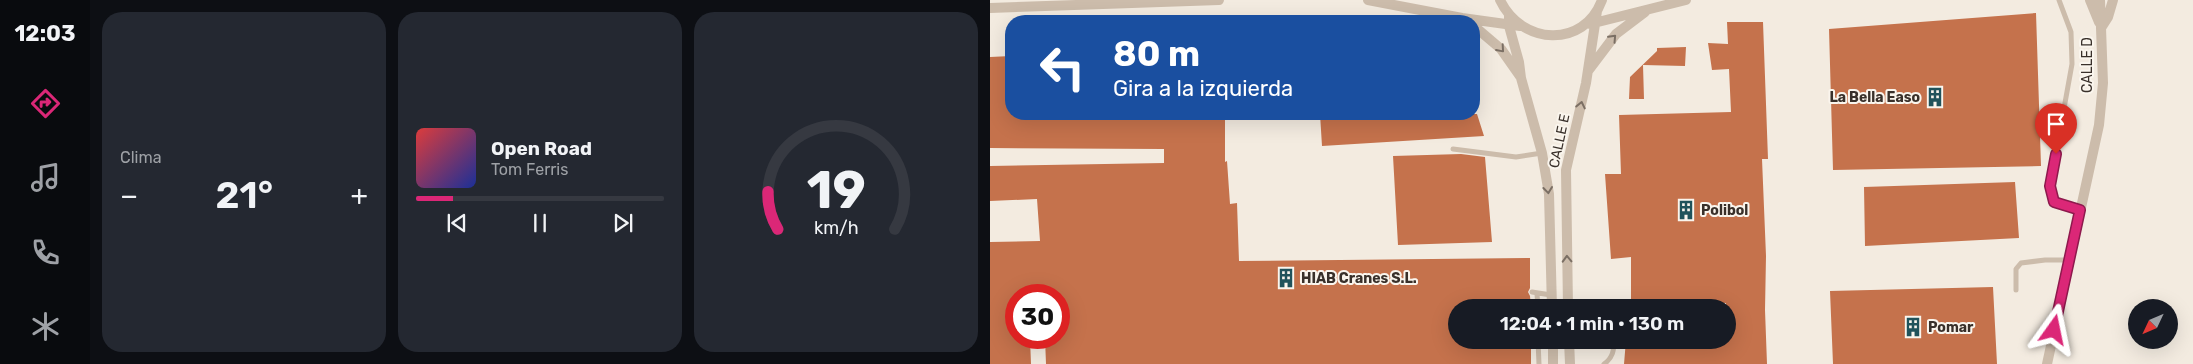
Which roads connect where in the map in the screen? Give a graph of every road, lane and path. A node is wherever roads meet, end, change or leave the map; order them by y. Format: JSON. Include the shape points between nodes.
{"nodes":[{"id":1,"x":1219,"y":0,"type":"edge"},
{"id":2,"x":1368,"y":0,"type":"edge"},
{"id":3,"x":1500,"y":0,"type":"edge"},
{"id":4,"x":1602,"y":0,"type":"edge"},
{"id":5,"x":1686,"y":0,"type":"edge"},
{"id":6,"x":2059,"y":0,"type":"edge"},
{"id":7,"x":2090,"y":0,"type":"edge"},
{"id":8,"x":2100,"y":0,"type":"edge"},
{"id":9,"x":2112,"y":0,"type":"edge"},
{"id":10,"x":990,"y":8,"type":"edge"},
{"id":11,"x":1597,"y":11,"type":"junction"},
{"id":12,"x":1646,"y":11,"type":"junction"},
{"id":13,"x":1441,"y":15,"type":"edge"},
{"id":14,"x":1480,"y":21,"type":"edge"},
{"id":15,"x":1513,"y":23,"type":"junction"},
{"id":16,"x":1596,"y":23,"type":"junction"},
{"id":17,"x":1585,"y":24,"type":"junction"},
{"id":18,"x":2101,"y":28,"type":"junction"},
{"id":19,"x":1480,"y":31,"type":"edge"},
{"id":20,"x":1588,"y":72,"type":"junction"},
{"id":21,"x":1521,"y":78,"type":"junction"},
{"id":22,"x":1453,"y":149,"type":"dead end"},
{"id":23,"x":1542,"y":153,"type":"junction"},
{"id":24,"x":2080,"y":210,"type":"junction"},
{"id":25,"x":2070,"y":260,"type":"junction"},
{"id":26,"x":2016,"y":290,"type":"dead end"},
{"id":27,"x":1551,"y":295,"type":"junction"},
{"id":28,"x":1536,"y":299,"type":"edge"},
{"id":29,"x":1551,"y":299,"type":"edge"},
{"id":30,"x":1568,"y":299,"type":"edge"},
{"id":31,"x":1538,"y":349,"type":"edge"},
{"id":32,"x":1553,"y":349,"type":"edge"},
{"id":33,"x":1569,"y":349,"type":"edge"},
{"id":34,"x":1614,"y":349,"type":"edge"},
{"id":35,"x":1539,"y":364,"type":"edge"},
{"id":36,"x":1553,"y":364,"type":"edge"},
{"id":37,"x":1570,"y":364,"type":"edge"},
{"id":38,"x":1604,"y":364,"type":"edge"},
{"id":39,"x":2047,"y":364,"type":"edge"}],
"edges":[{"from":1,"to":10,"type":"street"},
{"from":2,"to":13,"type":"street"},
{"from":3,"to":15,"type":"street","name":"CALLE E"},
{"from":4,"to":11,"type":"street"},
{"from":5,"to":12,"type":"street"},
{"from":6,"to":24,"type":"lane","via":[[2071,32],[2072,64],[2050,186],[2054,202]]},
{"from":7,"to":18,"type":"street"},
{"from":8,"to":18,"type":"street","name":"CALLE D"},
{"from":9,"to":18,"type":"street"},
{"from":11,"to":16,"type":"street","name":"CALLE E"},
{"from":11,"to":17,"type":"street"},
{"from":12,"to":16,"type":"street"},
{"from":20,"to":12,"type":"street","one_way":true,"via":[[1616,34]]},
{"from":14,"to":15,"type":"street"},
{"from":15,"to":17,"type":"street","via":[[1538,34],[1554,36]]},
{"from":15,"to":21,"type":"street","name":"CALLE E"},
{"from":16,"to":17,"type":"street"},
{"from":16,"to":20,"type":"street","name":"CALLE E"},
{"from":18,"to":24,"type":"street","name":"CALLE D","via":[[2099,125]]},
{"from":19,"to":21,"type":"street","name":"CALLE E","one_way":true,"via":[[1501,49]]},
{"from":30,"to":20,"type":"street","name":"CALLE E","one_way":true,"via":[[1566,170]]},
{"from":21,"to":23,"type":"street","name":"CALLE E"},
{"from":22,"to":23,"type":"lane","via":[[1516,157]]},
{"from":23,"to":27,"type":"street","name":"CALLE E","one_way":true,"via":[[1549,194]]},
{"from":24,"to":25,"type":"street","name":"CALLE D"},
{"from":25,"to":26,"type":"lane","via":[[2021,263],[2016,269]]},
{"from":25,"to":39,"type":"street","name":"CALLE D"},
{"from":27,"to":28,"type":"lane","via":[[1534,293]]},
{"from":27,"to":29,"type":"street","name":"CALLE E"},
{"from":31,"to":35,"type":"lane"},
{"from":32,"to":36,"type":"street"},
{"from":33,"to":37,"type":"street"},
{"from":34,"to":38,"type":"lane"}]}
